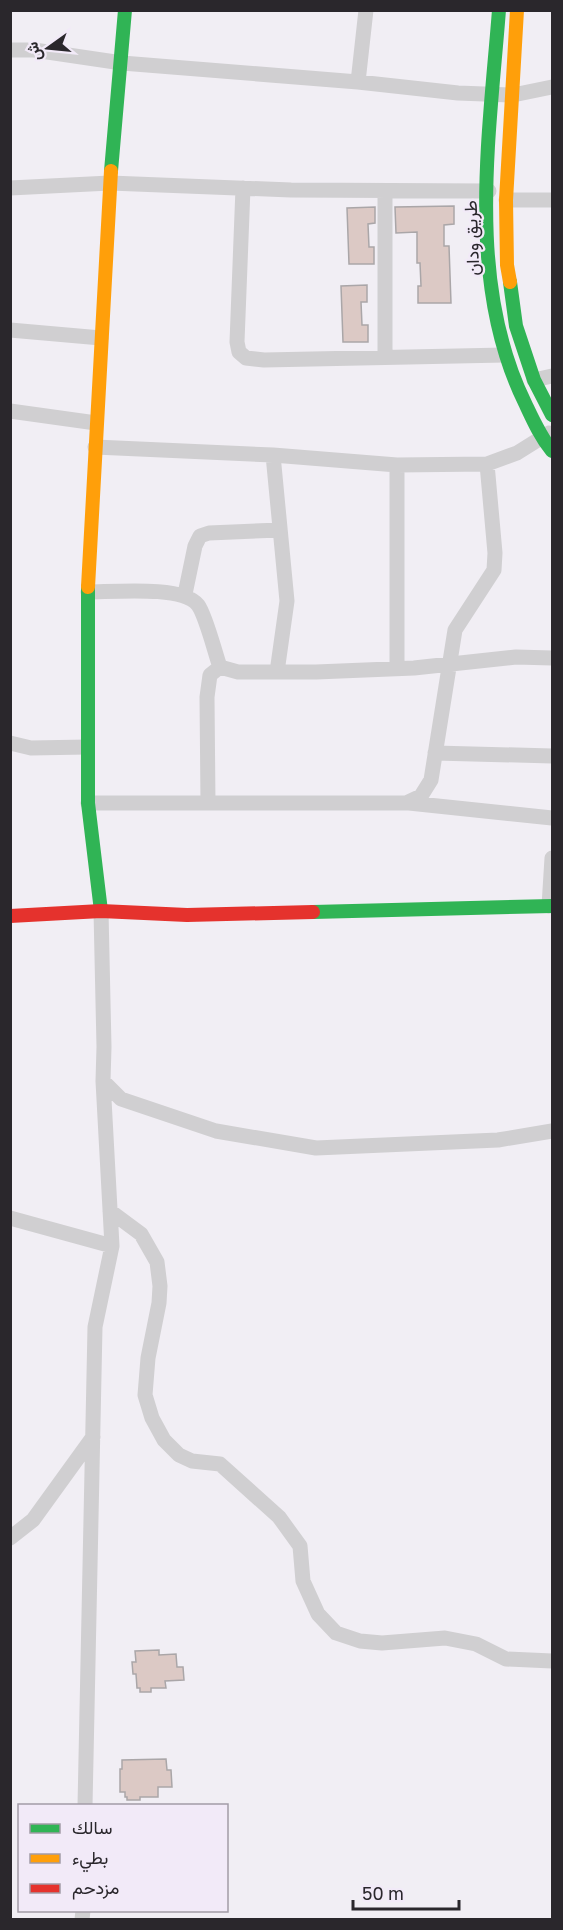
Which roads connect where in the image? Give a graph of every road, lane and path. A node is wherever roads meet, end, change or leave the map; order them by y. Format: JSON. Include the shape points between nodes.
{"nodes":[{"id":1,"x":125,"y":10,"type":"edge"},
{"id":2,"x":366,"y":10,"type":"edge"},
{"id":3,"x":500,"y":10,"type":"edge"},
{"id":4,"x":518,"y":10,"type":"edge"},
{"id":5,"x":10,"y":50,"type":"edge"},
{"id":6,"x":122,"y":63,"type":"junction"},
{"id":7,"x":358,"y":82,"type":"junction"},
{"id":8,"x":552,"y":87,"type":"edge"},
{"id":9,"x":513,"y":94,"type":"junction"},
{"id":10,"x":494,"y":95,"type":"junction"},
{"id":11,"x":110,"y":183,"type":"junction"},
{"id":12,"x":10,"y":188,"type":"edge"},
{"id":13,"x":243,"y":188,"type":"junction"},
{"id":14,"x":385,"y":190,"type":"junction"},
{"id":15,"x":489,"y":191,"type":"junction"},
{"id":16,"x":506,"y":200,"type":"junction"},
{"id":17,"x":552,"y":200,"type":"edge"},
{"id":18,"x":10,"y":330,"type":"edge"},
{"id":19,"x":101,"y":338,"type":"junction"},
{"id":20,"x":505,"y":355,"type":"junction"},
{"id":21,"x":385,"y":357,"type":"junction"},
{"id":22,"x":552,"y":376,"type":"edge"},
{"id":23,"x":534,"y":380,"type":"junction"},
{"id":24,"x":10,"y":411,"type":"edge"},
{"id":25,"x":552,"y":415,"type":"edge"},
{"id":26,"x":96,"y":423,"type":"junction"},
{"id":27,"x":547,"y":434,"type":"edge"},
{"id":28,"x":94,"y":447,"type":"junction"},
{"id":29,"x":552,"y":451,"type":"edge"},
{"id":30,"x":273,"y":456,"type":"junction"},
{"id":31,"x":487,"y":464,"type":"junction"},
{"id":32,"x":397,"y":465,"type":"junction"},
{"id":33,"x":280,"y":530,"type":"junction"},
{"id":34,"x":88,"y":592,"type":"junction"},
{"id":35,"x":185,"y":594,"type":"junction"},
{"id":36,"x":552,"y":658,"type":"edge"},
{"id":37,"x":450,"y":664,"type":"junction"},
{"id":38,"x":220,"y":667,"type":"junction"},
{"id":39,"x":397,"y":669,"type":"junction"},
{"id":40,"x":277,"y":672,"type":"junction"},
{"id":41,"x":10,"y":742,"type":"edge"},
{"id":42,"x":87,"y":747,"type":"junction"},
{"id":43,"x":435,"y":753,"type":"junction"},
{"id":44,"x":552,"y":756,"type":"edge"},
{"id":45,"x":406,"y":802,"type":"junction"},
{"id":46,"x":88,"y":803,"type":"junction"},
{"id":47,"x":208,"y":803,"type":"junction"},
{"id":48,"x":552,"y":818,"type":"edge"},
{"id":49,"x":552,"y":858,"type":"edge"},
{"id":50,"x":551,"y":906,"type":"edge"},
{"id":51,"x":101,"y":910,"type":"junction"},
{"id":52,"x":10,"y":916,"type":"edge"},
{"id":53,"x":103,"y":1081,"type":"junction"},
{"id":54,"x":552,"y":1131,"type":"edge"},
{"id":55,"x":110,"y":1211,"type":"junction"},
{"id":56,"x":10,"y":1218,"type":"edge"},
{"id":57,"x":112,"y":1246,"type":"junction"},
{"id":58,"x":93,"y":1437,"type":"junction"},
{"id":59,"x":10,"y":1538,"type":"edge"},
{"id":60,"x":552,"y":1661,"type":"edge"},
{"id":61,"x":85,"y":1804,"type":"edge"}],
"edges":[{"from":1,"to":6,"type":"street"},
{"from":2,"to":7,"type":"street"},
{"from":3,"to":10,"type":"street","name":"طريق ودان"},
{"from":4,"to":9,"type":"street","name":"طريق ودان"},
{"from":5,"to":6,"type":"street"},
{"from":6,"to":7,"type":"street"},
{"from":6,"to":11,"type":"street"},
{"from":7,"to":10,"type":"street"},
{"from":8,"to":9,"type":"street"},
{"from":9,"to":10,"type":"street"},
{"from":9,"to":16,"type":"street","name":"طريق ودان"},
{"from":10,"to":15,"type":"street","name":"طريق ودان"},
{"from":11,"to":12,"type":"street"},
{"from":11,"to":13,"type":"street"},
{"from":11,"to":19,"type":"street"},
{"from":13,"to":14,"type":"street"},
{"from":13,"to":21,"type":"street","via":[[239,352],[246,358],[264,360]]},
{"from":14,"to":15,"type":"street"},
{"from":14,"to":21,"type":"street"},
{"from":15,"to":20,"type":"street","name":"طريق ودان","via":[[489,266]]},
{"from":16,"to":17,"type":"street"},
{"from":16,"to":23,"type":"street","name":"طريق ودان","via":[[507,265],[516,326]]},
{"from":18,"to":19,"type":"street"},
{"from":19,"to":26,"type":"street"},
{"from":20,"to":21,"type":"street"},
{"from":20,"to":27,"type":"street","name":"طريق ودان","via":[[518,389]]},
{"from":22,"to":23,"type":"street"},
{"from":23,"to":25,"type":"street","name":"طريق ودان"},
{"from":24,"to":26,"type":"street"},
{"from":26,"to":28,"type":"street"},
{"from":27,"to":29,"type":"street","name":"طريق ودان"},
{"from":27,"to":31,"type":"street","via":[[517,453]]},
{"from":28,"to":30,"type":"street"},
{"from":28,"to":34,"type":"street"},
{"from":30,"to":32,"type":"street"},
{"from":30,"to":33,"type":"street"},
{"from":31,"to":32,"type":"street"},
{"from":31,"to":37,"type":"street","via":[[494,570],[455,630]]},
{"from":32,"to":39,"type":"street"},
{"from":33,"to":35,"type":"street","via":[[200,536]]},
{"from":33,"to":40,"type":"street","via":[[287,601]]},
{"from":34,"to":35,"type":"street"},
{"from":34,"to":42,"type":"street"},
{"from":35,"to":38,"type":"street","via":[[198,605]]},
{"from":36,"to":37,"type":"street","via":[[516,657]]},
{"from":37,"to":39,"type":"street"},
{"from":37,"to":43,"type":"street"},
{"from":38,"to":40,"type":"street","via":[[238,672]]},
{"from":38,"to":47,"type":"street","via":[[210,675],[207,697]]},
{"from":39,"to":40,"type":"street"},
{"from":41,"to":42,"type":"street","via":[[31,748]]},
{"from":42,"to":46,"type":"street"},
{"from":43,"to":44,"type":"street"},
{"from":43,"to":45,"type":"street","via":[[431,780],[421,796]]},
{"from":45,"to":47,"type":"street"},
{"from":45,"to":48,"type":"street"},
{"from":46,"to":47,"type":"street"},
{"from":46,"to":51,"type":"street"},
{"from":49,"to":50,"type":"street"},
{"from":50,"to":51,"type":"street","via":[[187,915]]},
{"from":51,"to":52,"type":"street"},
{"from":51,"to":53,"type":"street"},
{"from":53,"to":54,"type":"street","via":[[121,1099],[216,1131],[316,1148],[498,1140]]},
{"from":53,"to":55,"type":"street"},
{"from":55,"to":57,"type":"street"},
{"from":55,"to":60,"type":"street","via":[[141,1234],[158,1262],[159,1303],[147,1358],[145,1395],[152,1418],[178,1455],[220,1464],[279,1517],[300,1546],[303,1581],[318,1614],[336,1633],[360,1641],[445,1638],[476,1644],[506,1659]]},
{"from":56,"to":57,"type":"street"},
{"from":57,"to":58,"type":"street","via":[[95,1327]]},
{"from":58,"to":59,"type":"street","via":[[33,1520]]},
{"from":58,"to":61,"type":"street"}]}
